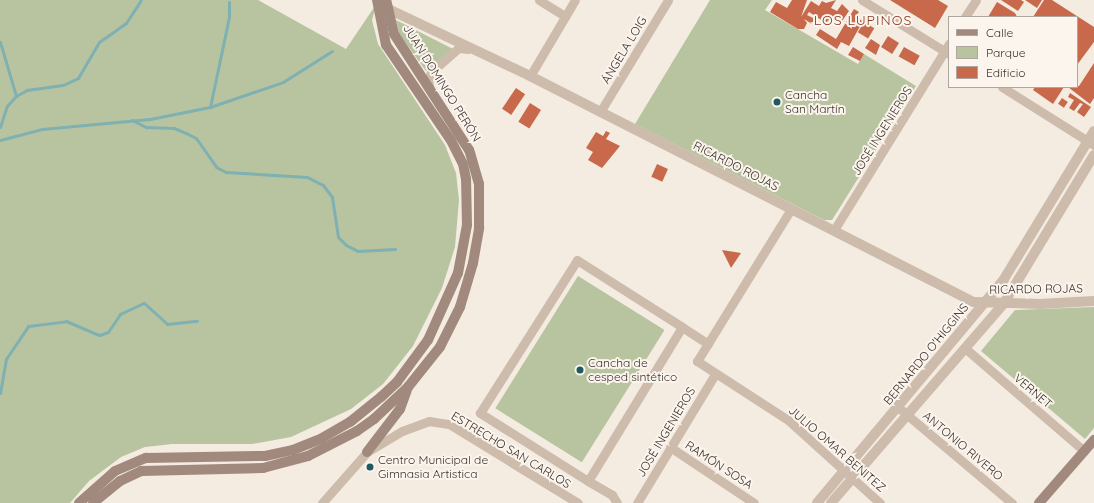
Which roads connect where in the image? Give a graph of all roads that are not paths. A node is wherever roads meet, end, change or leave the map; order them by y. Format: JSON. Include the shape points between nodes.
{"nodes":[{"id":1,"x":538,"y":0,"type":"edge"},
{"id":2,"x":575,"y":0,"type":"edge"},
{"id":3,"x":668,"y":0,"type":"edge"},
{"id":4,"x":862,"y":0,"type":"edge"},
{"id":5,"x":976,"y":0,"type":"edge"},
{"id":6,"x":379,"y":2,"type":"edge"},
{"id":7,"x":565,"y":16,"type":"junction"},
{"id":8,"x":967,"y":16,"type":"edge"},
{"id":9,"x":468,"y":49,"type":"junction"},
{"id":10,"x":948,"y":49,"type":"edge"},
{"id":11,"x":530,"y":76,"type":"junction"},
{"id":12,"x":1004,"y":88,"type":"edge"},
{"id":13,"x":430,"y":90,"type":"junction"},
{"id":14,"x":600,"y":112,"type":"junction"},
{"id":15,"x":1094,"y":131,"type":"edge"},
{"id":16,"x":1091,"y":143,"type":"edge"},
{"id":17,"x":1094,"y":155,"type":"edge"},
{"id":18,"x":791,"y":209,"type":"junction"},
{"id":19,"x":834,"y":230,"type":"junction"},
{"id":20,"x":1094,"y":301,"type":"edge"},
{"id":21,"x":1004,"y":303,"type":"junction"},
{"id":22,"x":984,"y":304,"type":"junction"},
{"id":23,"x":682,"y":327,"type":"junction"},
{"id":24,"x":708,"y":344,"type":"junction"},
{"id":25,"x":966,"y":349,"type":"junction"},
{"id":26,"x":715,"y":374,"type":"junction"},
{"id":27,"x":408,"y":387,"type":"junction"},
{"id":28,"x":899,"y":408,"type":"junction"},
{"id":29,"x":909,"y":416,"type":"junction"},
{"id":30,"x":1094,"y":440,"type":"edge"},
{"id":31,"x":670,"y":447,"type":"junction"},
{"id":32,"x":1084,"y":451,"type":"junction"},
{"id":33,"x":367,"y":452,"type":"junction"},
{"id":34,"x":850,"y":474,"type":"junction"},
{"id":35,"x":588,"y":481,"type":"junction"},
{"id":36,"x":79,"y":503,"type":"edge"},
{"id":37,"x":93,"y":503,"type":"edge"},
{"id":38,"x":322,"y":503,"type":"edge"},
{"id":39,"x":578,"y":503,"type":"edge"},
{"id":40,"x":617,"y":503,"type":"edge"},
{"id":41,"x":636,"y":503,"type":"edge"},
{"id":42,"x":754,"y":503,"type":"edge"},
{"id":43,"x":818,"y":503,"type":"edge"},
{"id":44,"x":831,"y":503,"type":"edge"},
{"id":45,"x":880,"y":503,"type":"edge"},
{"id":46,"x":1012,"y":503,"type":"edge"},
{"id":47,"x":1039,"y":503,"type":"edge"}],
"edges":[{"from":1,"to":7,"type":"street"},
{"from":2,"to":7,"type":"street"},
{"from":3,"to":14,"type":"street","name":"ÁNGELA LOIG"},
{"from":4,"to":10,"type":"street"},
{"from":5,"to":8,"type":"street"},
{"from":6,"to":9,"type":"street","name":"RICARDO ROJAS"},
{"from":6,"to":13,"type":"main road","name":"JUAN DOMINGO PERÓN","via":[[394,34]]},
{"from":6,"to":36,"type":"main road","name":"JUAN DOMINGO PERÓN","via":[[386,45],[450,139],[463,164],[466,179],[468,206],[464,248],[450,298],[428,340],[387,392],[350,422],[322,438],[293,450],[265,456],[146,458],[115,471]]},
{"from":7,"to":11,"type":"street"},
{"from":9,"to":11,"type":"street","name":"RICARDO ROJAS"},
{"from":9,"to":13,"type":"street","via":[[459,48],[431,72],[428,80]]},
{"from":10,"to":19,"type":"street","name":"JOSÉ INGENIEROS"},
{"from":11,"to":14,"type":"street","name":"RICARDO ROJAS"},
{"from":12,"to":16,"type":"street"},
{"from":13,"to":27,"type":"main road","name":"JUAN DOMINGO PERÓN","via":[[460,134],[476,166],[481,206],[467,287],[457,313],[440,348]]},
{"from":14,"to":18,"type":"street","name":"RICARDO ROJAS"},
{"from":15,"to":16,"type":"street","name":"BERNARDO O'HIGGINS"},
{"from":16,"to":22,"type":"street","name":"BERNARDO O'HIGGINS","via":[[1004,279]]},
{"from":17,"to":21,"type":"street","name":"BERNARDO O'HIGGINS"},
{"from":18,"to":19,"type":"street","name":"RICARDO ROJAS"},
{"from":18,"to":24,"type":"street"},
{"from":19,"to":22,"type":"street","name":"RICARDO ROJAS","via":[[967,299]]},
{"from":20,"to":21,"type":"street","name":"RICARDO ROJAS"},
{"from":21,"to":22,"type":"street","name":"RICARDO ROJAS"},
{"from":21,"to":25,"type":"street","name":"BERNARDO O'HIGGINS"},
{"from":22,"to":28,"type":"street","name":"BERNARDO O'HIGGINS"},
{"from":23,"to":24,"type":"street"},
{"from":23,"to":35,"type":"street"},
{"from":23,"to":35,"type":"street","via":[[577,260],[480,413]]},
{"from":24,"to":26,"type":"street","name":"JULIO OMAR BENITEZ","via":[[697,361]]},
{"from":25,"to":29,"type":"street","name":"BERNARDO O'HIGGINS"},
{"from":25,"to":32,"type":"street","name":"VERNET"},
{"from":26,"to":31,"type":"street","name":"JOSÉ INGENIEROS"},
{"from":26,"to":34,"type":"street","name":"JULIO OMAR BENITEZ","via":[[788,420]]},
{"from":27,"to":33,"type":"main road","via":[[400,409]]},
{"from":27,"to":37,"type":"main road","name":"JUAN DOMINGO PERÓN","via":[[357,431],[308,456],[263,468],[140,470],[120,481]]},
{"from":28,"to":29,"type":"street","name":"ANTONIO RIVERO"},
{"from":28,"to":34,"type":"street","name":"BERNARDO O'HIGGINS"},
{"from":29,"to":34,"type":"street","name":"BERNARDO O'HIGGINS"},
{"from":29,"to":46,"type":"street","name":"ANTONIO RIVERO"},
{"from":30,"to":32,"type":"main road"},
{"from":31,"to":41,"type":"street","name":"JOSÉ INGENIEROS"},
{"from":31,"to":42,"type":"street","name":"RAMÓN SOSA"},
{"from":32,"to":47,"type":"main road"},
{"from":33,"to":38,"type":"street","name":"ESTRECHO SAN CARLOS"},
{"from":33,"to":39,"type":"street","name":"ESTRECHO SAN CARLOS","via":[[418,423],[439,421]]},
{"from":34,"to":43,"type":"street","name":"BERNARDO O'HIGGINS"},
{"from":34,"to":44,"type":"street","name":"BERNARDO O'HIGGINS"},
{"from":34,"to":45,"type":"street","name":"JULIO OMAR BENITEZ"},
{"from":35,"to":40,"type":"street","via":[[612,495]]}]}
